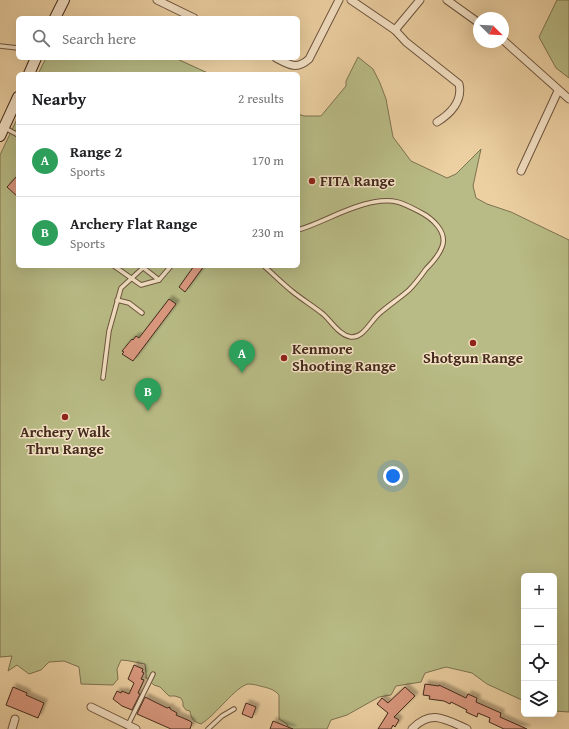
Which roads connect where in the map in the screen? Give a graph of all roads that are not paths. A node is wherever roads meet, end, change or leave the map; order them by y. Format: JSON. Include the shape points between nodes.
{"nodes":[{"id":1,"x":64,"y":0,"type":"edge"},
{"id":2,"x":157,"y":0,"type":"edge"},
{"id":3,"x":339,"y":0,"type":"edge"},
{"id":4,"x":351,"y":0,"type":"edge"},
{"id":5,"x":420,"y":0,"type":"edge"},
{"id":6,"x":447,"y":0,"type":"edge"},
{"id":7,"x":56,"y":16,"type":"edge"},
{"id":8,"x":190,"y":16,"type":"edge"},
{"id":9,"x":473,"y":19,"type":"edge"},
{"id":10,"x":395,"y":30,"type":"junction"},
{"id":11,"x":509,"y":44,"type":"edge"},
{"id":12,"x":0,"y":46,"type":"edge"},
{"id":13,"x":16,"y":48,"type":"edge"},
{"id":14,"x":35,"y":60,"type":"edge"},
{"id":15,"x":280,"y":60,"type":"edge"},
{"id":16,"x":30,"y":72,"type":"edge"},
{"id":17,"x":558,"y":91,"type":"junction"},
{"id":18,"x":569,"y":99,"type":"edge"},
{"id":19,"x":16,"y":101,"type":"edge"},
{"id":20,"x":438,"y":122,"type":"dead end"},
{"id":21,"x":2,"y":131,"type":"edge"},
{"id":22,"x":16,"y":134,"type":"edge"},
{"id":23,"x":521,"y":172,"type":"dead end"},
{"id":24,"x":300,"y":229,"type":"edge"},
{"id":25,"x":117,"y":268,"type":"edge"},
{"id":26,"x":142,"y":268,"type":"edge"},
{"id":27,"x":144,"y":268,"type":"edge"},
{"id":28,"x":169,"y":268,"type":"edge"},
{"id":29,"x":266,"y":268,"type":"edge"},
{"id":30,"x":131,"y":278,"type":"junction"},
{"id":31,"x":159,"y":280,"type":"junction"},
{"id":32,"x":117,"y":300,"type":"junction"},
{"id":33,"x":142,"y":313,"type":"dead end"},
{"id":34,"x":103,"y":378,"type":"dead end"},
{"id":35,"x":153,"y":674,"type":"dead end"},
{"id":36,"x":91,"y":707,"type":"dead end"},
{"id":37,"x":234,"y":709,"type":"dead end"},
{"id":38,"x":15,"y":719,"type":"dead end"},
{"id":39,"x":128,"y":725,"type":"junction"},
{"id":40,"x":12,"y":729,"type":"edge"},
{"id":41,"x":136,"y":729,"type":"edge"},
{"id":42,"x":208,"y":729,"type":"edge"},
{"id":43,"x":412,"y":729,"type":"edge"},
{"id":44,"x":467,"y":729,"type":"edge"}],
"edges":[{"from":1,"to":7,"type":"main road"},
{"from":2,"to":8,"type":"street"},
{"from":3,"to":15,"type":"street","via":[[309,59],[302,65],[295,66]]},
{"from":4,"to":10,"type":"street"},
{"from":5,"to":10,"type":"street"},
{"from":6,"to":9,"type":"street"},
{"from":10,"to":20,"type":"street","via":[[406,42],[459,84],[461,91],[450,114]]},
{"from":11,"to":17,"type":"street"},
{"from":12,"to":13,"type":"lane"},
{"from":14,"to":16,"type":"main road"},
{"from":17,"to":18,"type":"street"},
{"from":17,"to":23,"type":"street"},
{"from":19,"to":21,"type":"main road"},
{"from":21,"to":22,"type":"lane"},
{"from":24,"to":29,"type":"lane","via":[[350,208],[391,200],[424,214],[439,226],[444,237],[442,247],[434,260],[409,290],[379,313],[362,333],[356,336],[342,333],[325,315],[293,292]]},
{"from":25,"to":30,"type":"lane"},
{"from":26,"to":30,"type":"lane"},
{"from":27,"to":31,"type":"lane"},
{"from":28,"to":31,"type":"lane"},
{"from":30,"to":31,"type":"lane","via":[[141,285]]},
{"from":30,"to":32,"type":"lane","via":[[121,288]]},
{"from":32,"to":33,"type":"lane","via":[[129,303]]},
{"from":32,"to":34,"type":"lane","via":[[108,331]]},
{"from":35,"to":39,"type":"lane"},
{"from":36,"to":39,"type":"street"},
{"from":37,"to":42,"type":"lane"},
{"from":38,"to":40,"type":"street"},
{"from":39,"to":41,"type":"street"},
{"from":43,"to":44,"type":"street","via":[[426,718],[435,717]]}]}
